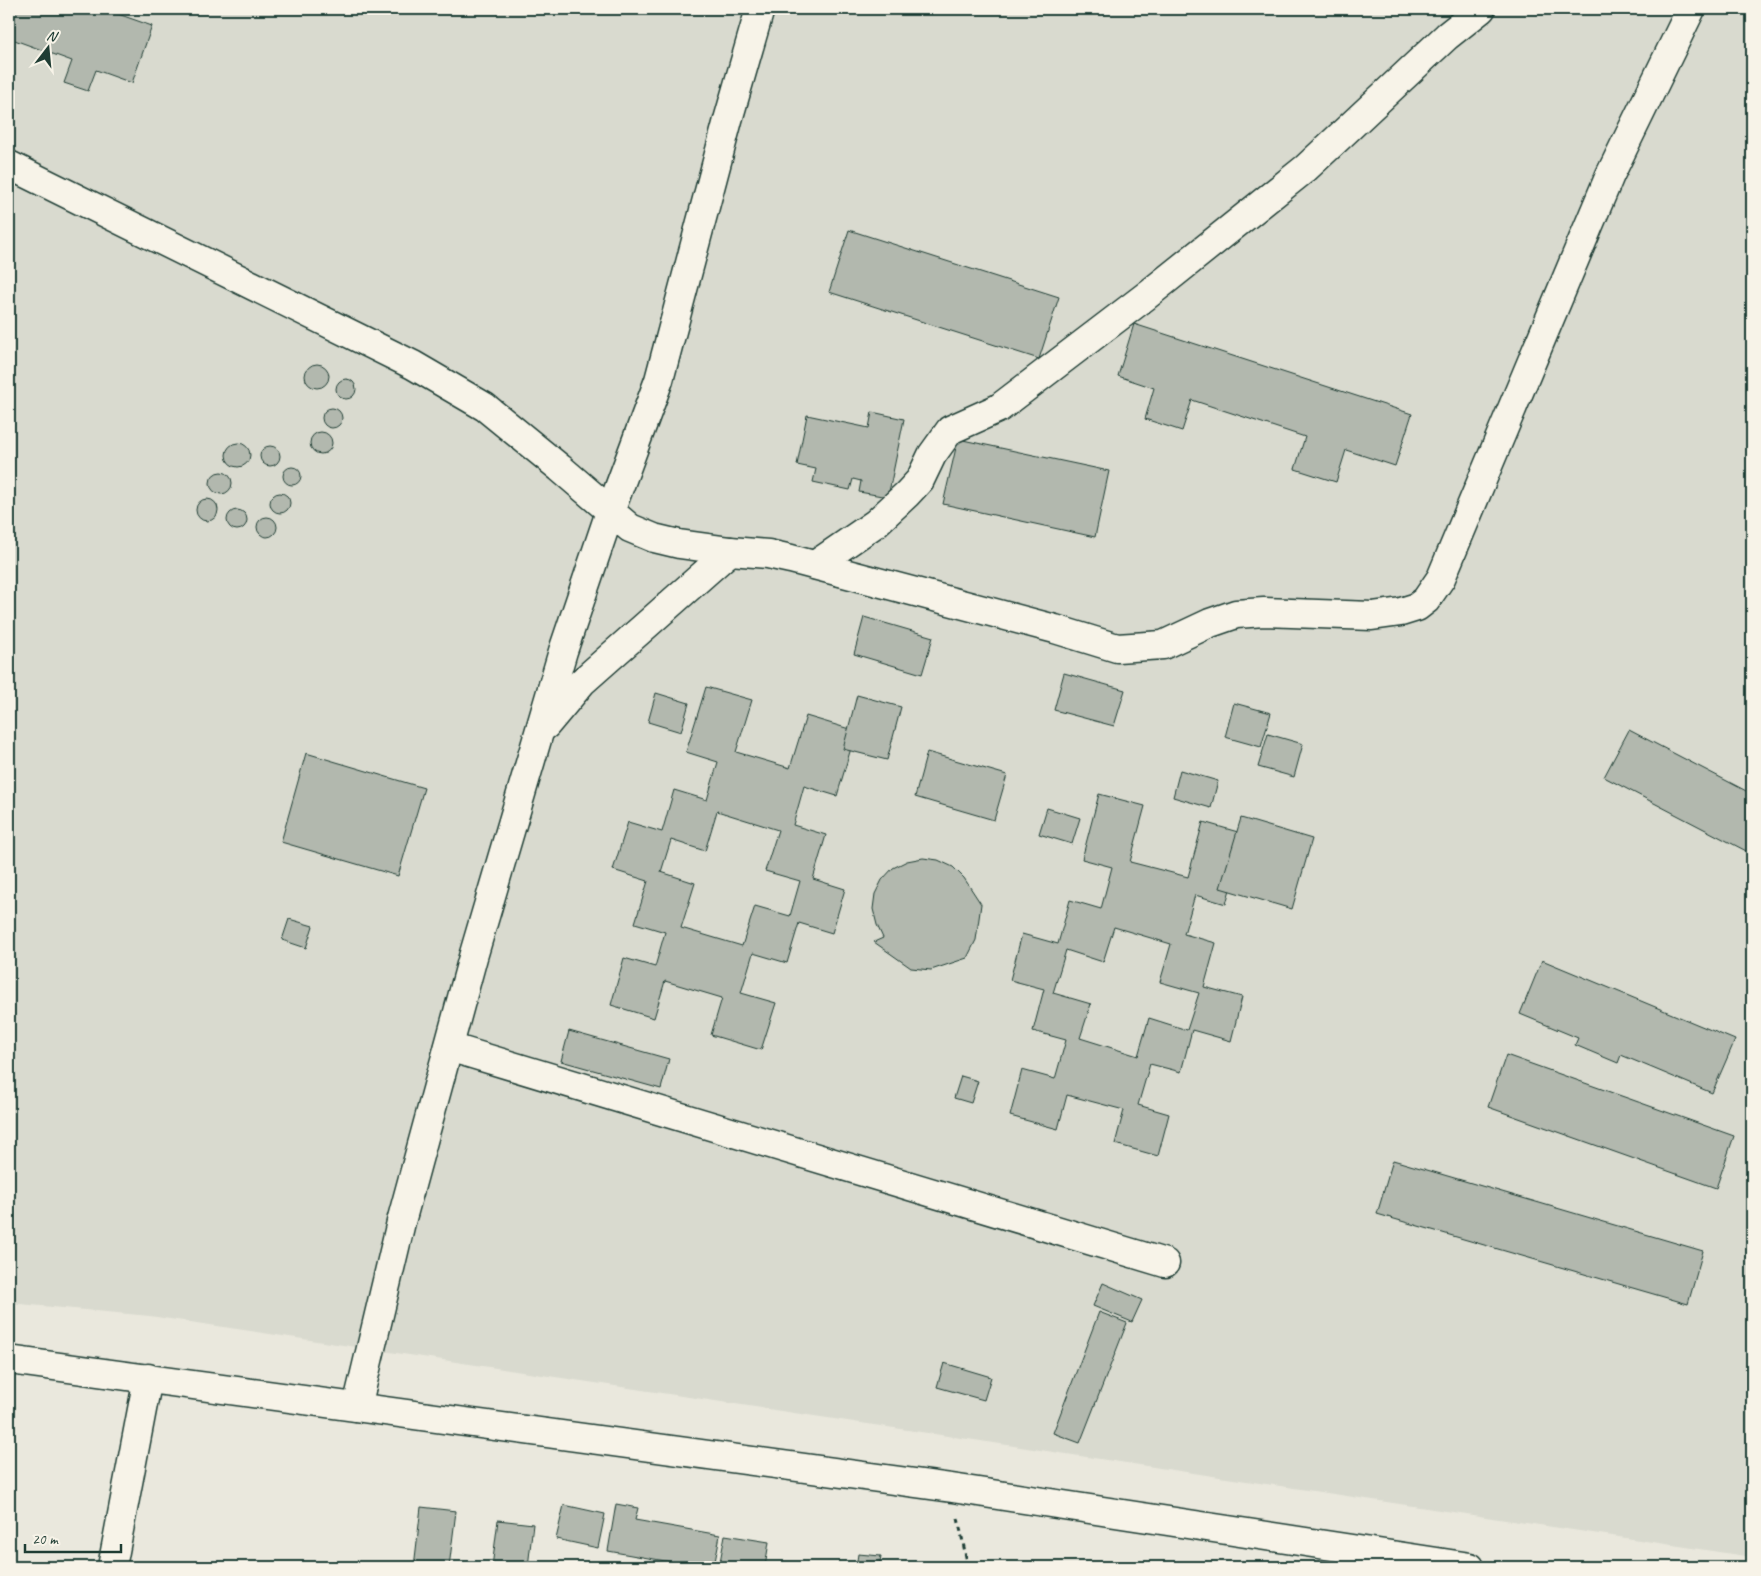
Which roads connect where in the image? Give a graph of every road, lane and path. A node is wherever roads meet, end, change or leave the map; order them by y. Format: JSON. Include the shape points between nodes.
{"nodes":[{"id":1,"x":760,"y":9,"type":"edge"},
{"id":2,"x":1482,"y":9,"type":"edge"},
{"id":3,"x":1691,"y":9,"type":"edge"},
{"id":4,"x":9,"y":165,"type":"edge"},
{"id":5,"x":610,"y":512,"type":"junction"},
{"id":6,"x":730,"y":552,"type":"junction"},
{"id":7,"x":814,"y":564,"type":"junction"},
{"id":8,"x":540,"y":731,"type":"junction"},
{"id":9,"x":448,"y":1047,"type":"junction"},
{"id":10,"x":1165,"y":1263,"type":"dead end"},
{"id":11,"x":9,"y":1360,"type":"edge"},
{"id":12,"x":148,"y":1378,"type":"junction"},
{"id":13,"x":357,"y":1407,"type":"junction"},
{"id":14,"x":952,"y":1488,"type":"junction"},
{"id":15,"x":112,"y":1567,"type":"edge"},
{"id":16,"x":968,"y":1567,"type":"edge"},
{"id":17,"x":1470,"y":1567,"type":"edge"}],
"edges":[{"from":1,"to":5,"type":"main road","via":[[659,380]]},
{"from":2,"to":7,"type":"main road","via":[[1446,36],[1306,168],[1161,284],[999,408],[950,430],[908,494],[876,523]]},
{"from":3,"to":7,"type":"main road","via":[[1610,175],[1441,578],[1417,608],[1372,616],[1236,614],[1163,645],[1117,648],[1055,628]]},
{"from":4,"to":5,"type":"main road","via":[[413,365],[485,407]]},
{"from":5,"to":6,"type":"main road","via":[[630,528],[654,538]]},
{"from":5,"to":8,"type":"main road","via":[[563,650]]},
{"from":6,"to":7,"type":"main road","via":[[768,554]]},
{"from":6,"to":8,"type":"main road","via":[[582,682]]},
{"from":8,"to":9,"type":"main road"},
{"from":9,"to":10,"type":"main road"},
{"from":9,"to":13,"type":"main road","via":[[401,1222]]},
{"from":11,"to":12,"type":"main road"},
{"from":12,"to":13,"type":"main road"},
{"from":12,"to":15,"type":"main road"},
{"from":13,"to":14,"type":"main road"},
{"from":14,"to":16,"type":"path"},
{"from":14,"to":17,"type":"main road"}]}
